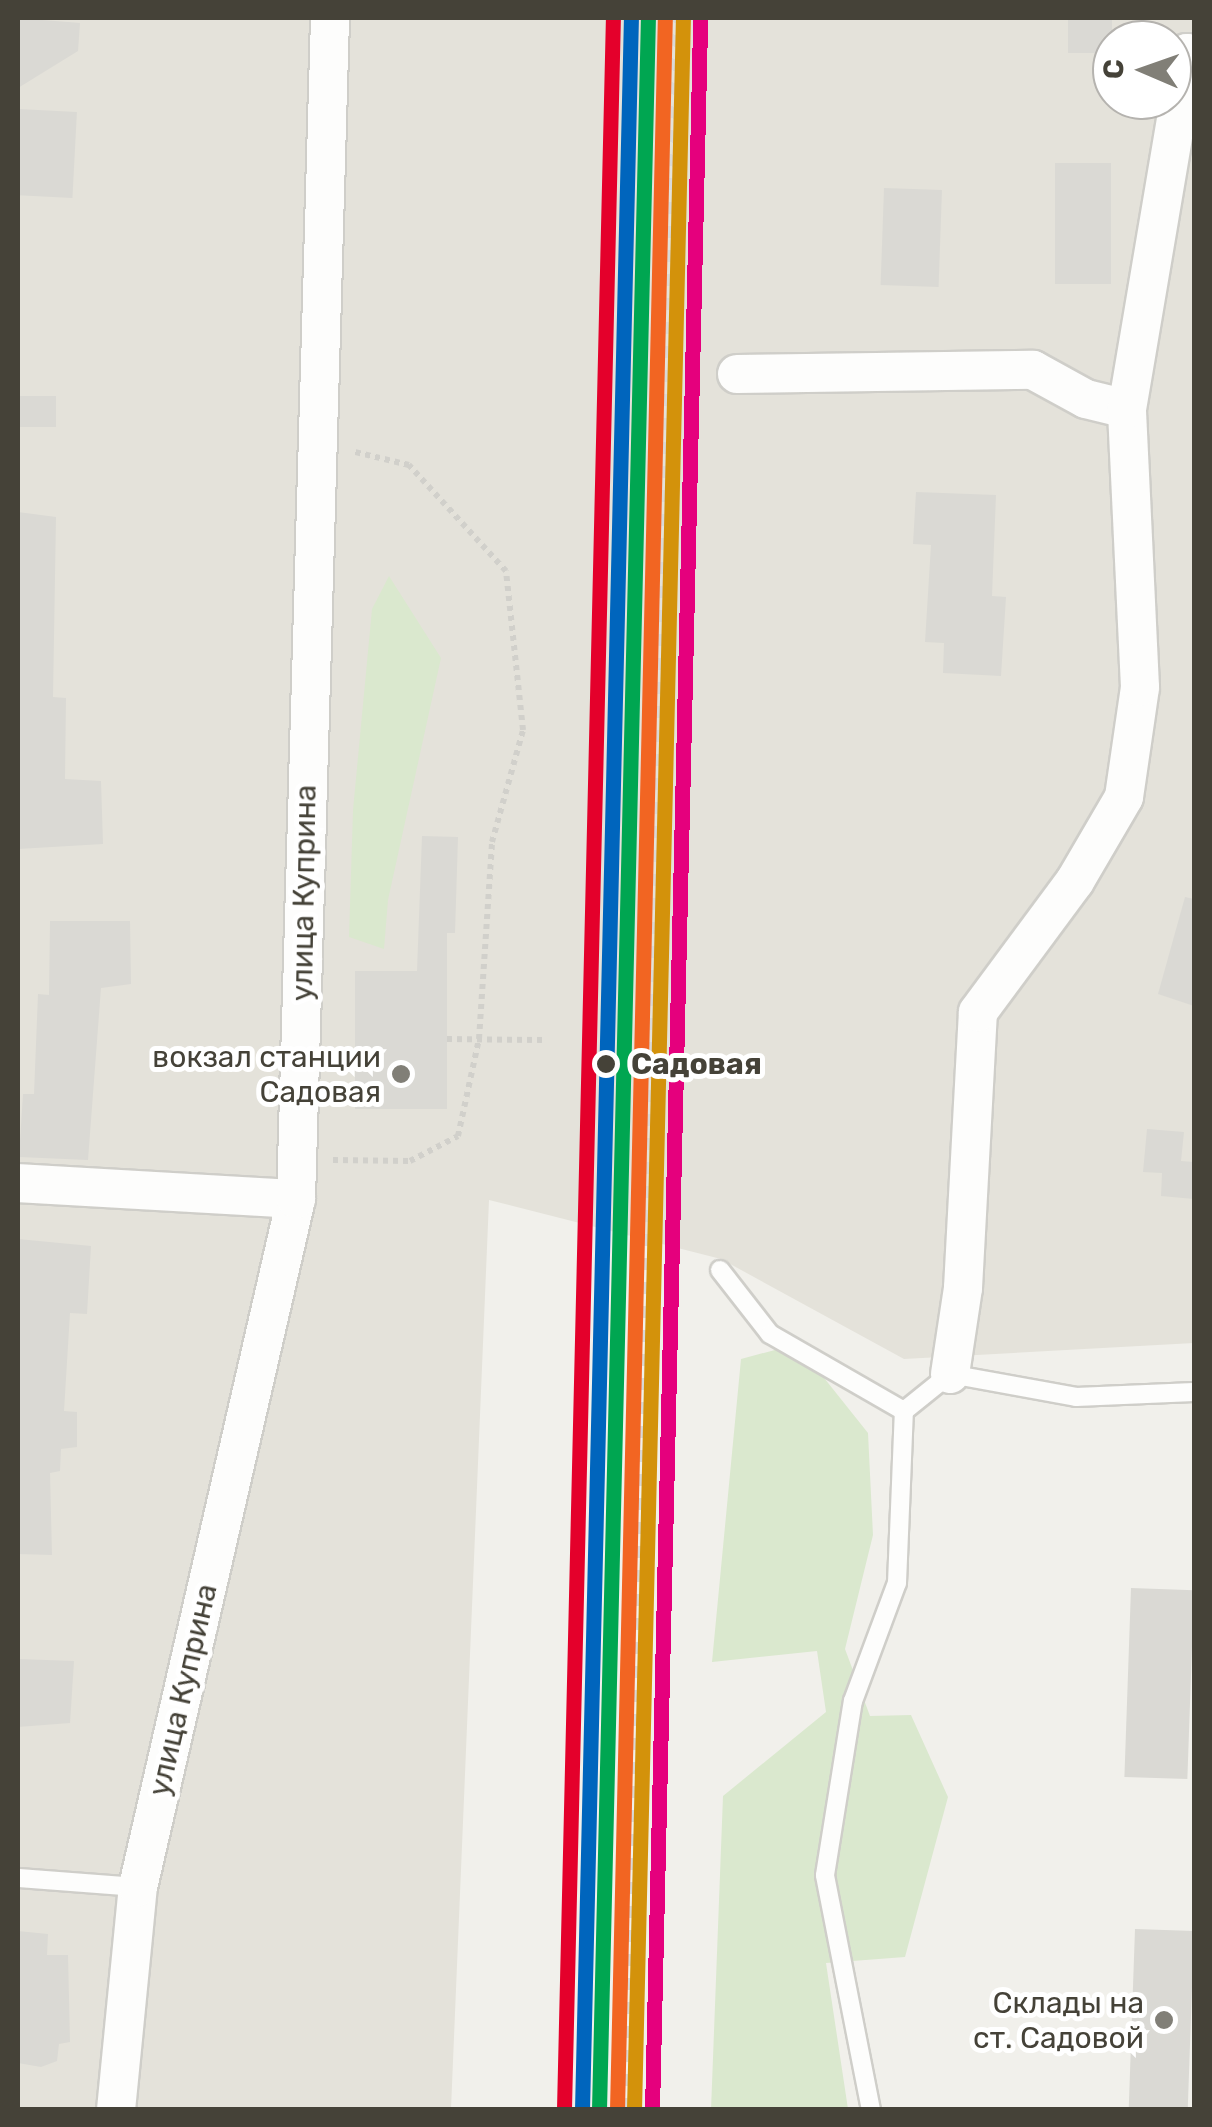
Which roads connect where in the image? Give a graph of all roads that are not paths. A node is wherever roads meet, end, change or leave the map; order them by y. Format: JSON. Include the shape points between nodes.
{"nodes":[{"id":1,"x":330,"y":18,"type":"edge"},
{"id":2,"x":1194,"y":54,"type":"edge"},
{"id":3,"x":737,"y":374,"type":"dead end"},
{"id":4,"x":1127,"y":409,"type":"junction"},
{"id":5,"x":18,"y":1183,"type":"edge"},
{"id":6,"x":296,"y":1199,"type":"junction"},
{"id":7,"x":720,"y":1270,"type":"dead end"},
{"id":8,"x":950,"y":1374,"type":"junction"},
{"id":9,"x":1194,"y":1392,"type":"edge"},
{"id":10,"x":904,"y":1411,"type":"junction"},
{"id":11,"x":18,"y":1878,"type":"edge"},
{"id":12,"x":138,"y":1887,"type":"junction"},
{"id":13,"x":116,"y":2110,"type":"edge"},
{"id":14,"x":871,"y":2110,"type":"edge"}],
"edges":[{"from":1,"to":6,"type":"street","name":"улица Куприна"},
{"from":2,"to":4,"type":"street","via":[[1187,53]]},
{"from":3,"to":4,"type":"street","via":[[1032,370],[1086,399]]},
{"from":4,"to":8,"type":"street","via":[[1140,688],[1124,797],[1056,909],[978,1012],[963,1288]]},
{"from":5,"to":6,"type":"street"},
{"from":6,"to":12,"type":"street","name":"улица Куприна"},
{"from":7,"to":10,"type":"lane","via":[[770,1334]]},
{"from":8,"to":9,"type":"lane","via":[[1076,1397]]},
{"from":8,"to":10,"type":"lane"},
{"from":10,"to":14,"type":"lane","via":[[897,1584],[852,1700],[825,1875]]},
{"from":11,"to":12,"type":"lane"},
{"from":12,"to":13,"type":"street","name":"улица Куприна"}]}
